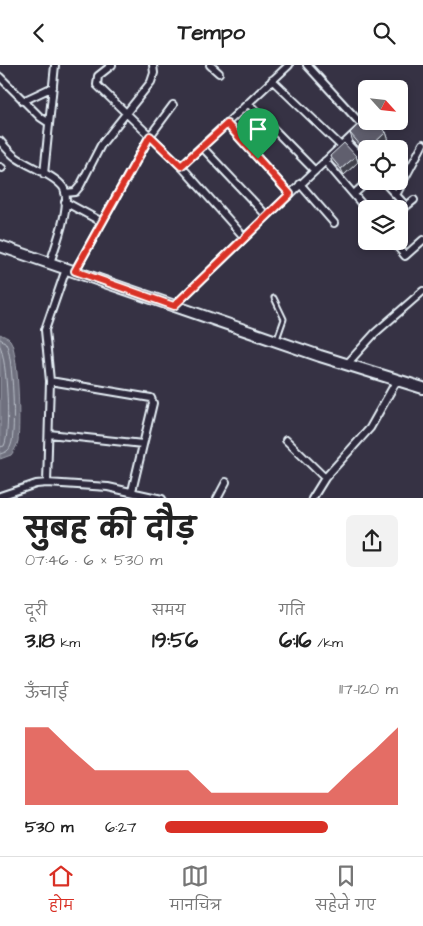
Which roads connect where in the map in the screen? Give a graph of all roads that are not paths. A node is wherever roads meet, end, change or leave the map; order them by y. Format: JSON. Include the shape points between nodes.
{"nodes":[{"id":1,"x":55,"y":65,"type":"edge"},
{"id":2,"x":112,"y":65,"type":"edge"},
{"id":3,"x":153,"y":65,"type":"edge"},
{"id":4,"x":210,"y":65,"type":"edge"},
{"id":5,"x":289,"y":65,"type":"edge"},
{"id":6,"x":307,"y":65,"type":"edge"},
{"id":7,"x":218,"y":73,"type":"dead end"},
{"id":8,"x":0,"y":77,"type":"edge"},
{"id":9,"x":272,"y":81,"type":"junction"},
{"id":10,"x":53,"y":87,"type":"junction"},
{"id":11,"x":23,"y":101,"type":"junction"},
{"id":12,"x":248,"y":103,"type":"junction"},
{"id":13,"x":173,"y":105,"type":"dead end"},
{"id":14,"x":126,"y":113,"type":"junction"},
{"id":15,"x":358,"y":117,"type":"edge"},
{"id":16,"x":49,"y":123,"type":"junction"},
{"id":17,"x":227,"y":124,"type":"junction"},
{"id":18,"x":358,"y":130,"type":"edge"},
{"id":19,"x":150,"y":136,"type":"junction"},
{"id":20,"x":0,"y":141,"type":"edge"},
{"id":21,"x":423,"y":143,"type":"edge"},
{"id":22,"x":343,"y":144,"type":"junction"},
{"id":23,"x":202,"y":147,"type":"junction"},
{"id":24,"x":358,"y":156,"type":"edge"},
{"id":25,"x":325,"y":161,"type":"junction"},
{"id":26,"x":181,"y":166,"type":"junction"},
{"id":27,"x":315,"y":171,"type":"junction"},
{"id":28,"x":44,"y":174,"type":"junction"},
{"id":29,"x":300,"y":184,"type":"junction"},
{"id":30,"x":358,"y":190,"type":"edge"},
{"id":31,"x":391,"y":190,"type":"edge"},
{"id":32,"x":65,"y":193,"type":"junction"},
{"id":33,"x":290,"y":194,"type":"junction"},
{"id":34,"x":354,"y":194,"type":"junction"},
{"id":35,"x":396,"y":195,"type":"junction"},
{"id":36,"x":359,"y":200,"type":"edge"},
{"id":37,"x":401,"y":200,"type":"edge"},
{"id":38,"x":414,"y":200,"type":"dead end"},
{"id":39,"x":65,"y":202,"type":"junction"},
{"id":40,"x":408,"y":204,"type":"edge"},
{"id":41,"x":267,"y":216,"type":"junction"},
{"id":42,"x":102,"y":222,"type":"junction"},
{"id":43,"x":334,"y":223,"type":"dead end"},
{"id":44,"x":244,"y":237,"type":"junction"},
{"id":45,"x":423,"y":240,"type":"edge"},
{"id":46,"x":0,"y":246,"type":"edge"},
{"id":47,"x":400,"y":250,"type":"edge"},
{"id":48,"x":50,"y":263,"type":"junction"},
{"id":49,"x":70,"y":270,"type":"junction"},
{"id":50,"x":423,"y":291,"type":"edge"},
{"id":51,"x":274,"y":298,"type":"dead end"},
{"id":52,"x":174,"y":306,"type":"junction"},
{"id":53,"x":276,"y":341,"type":"junction"},
{"id":54,"x":347,"y":364,"type":"junction"},
{"id":55,"x":397,"y":380,"type":"junction"},
{"id":56,"x":50,"y":381,"type":"junction"},
{"id":57,"x":420,"y":384,"type":"edge"},
{"id":58,"x":49,"y":434,"type":"junction"},
{"id":59,"x":286,"y":440,"type":"dead end"},
{"id":60,"x":143,"y":444,"type":"junction"},
{"id":61,"x":325,"y":478,"type":"junction"},
{"id":62,"x":226,"y":482,"type":"dead end"},
{"id":63,"x":47,"y":483,"type":"junction"},
{"id":64,"x":17,"y":490,"type":"junction"},
{"id":65,"x":132,"y":491,"type":"junction"},
{"id":66,"x":0,"y":496,"type":"edge"},
{"id":67,"x":20,"y":498,"type":"edge"},
{"id":68,"x":158,"y":498,"type":"edge"},
{"id":69,"x":218,"y":498,"type":"edge"},
{"id":70,"x":313,"y":498,"type":"edge"}],
"edges":[{"from":1,"to":10,"type":"street"},
{"from":2,"to":14,"type":"street","via":[[98,76],[97,85]]},
{"from":3,"to":14,"type":"street","via":[[151,81]]},
{"from":4,"to":7,"type":"street"},
{"from":5,"to":9,"type":"street"},
{"from":6,"to":15,"type":"street"},
{"from":8,"to":11,"type":"street"},
{"from":9,"to":12,"type":"street"},
{"from":9,"to":22,"type":"street"},
{"from":10,"to":11,"type":"street"},
{"from":10,"to":16,"type":"street"},
{"from":11,"to":16,"type":"street"},
{"from":12,"to":17,"type":"street"},
{"from":12,"to":27,"type":"street"},
{"from":13,"to":19,"type":"street"},
{"from":14,"to":19,"type":"street"},
{"from":14,"to":32,"type":"street","via":[[101,145],[80,186]]},
{"from":16,"to":28,"type":"street"},
{"from":17,"to":23,"type":"street"},
{"from":17,"to":33,"type":"street"},
{"from":18,"to":22,"type":"street"},
{"from":19,"to":26,"type":"street"},
{"from":19,"to":42,"type":"street"},
{"from":20,"to":28,"type":"street","via":[[16,157]]},
{"from":21,"to":35,"type":"street"},
{"from":22,"to":24,"type":"street"},
{"from":22,"to":25,"type":"street"},
{"from":23,"to":26,"type":"street"},
{"from":23,"to":41,"type":"street"},
{"from":25,"to":27,"type":"street"},
{"from":25,"to":34,"type":"street"},
{"from":26,"to":44,"type":"street"},
{"from":27,"to":29,"type":"street"},
{"from":28,"to":32,"type":"street","via":[[55,180]]},
{"from":29,"to":33,"type":"street"},
{"from":29,"to":43,"type":"street"},
{"from":30,"to":34,"type":"street"},
{"from":31,"to":35,"type":"street"},
{"from":32,"to":39,"type":"street"},
{"from":33,"to":41,"type":"street"},
{"from":34,"to":36,"type":"street"},
{"from":35,"to":37,"type":"street"},
{"from":38,"to":40,"type":"street"},
{"from":39,"to":42,"type":"street"},
{"from":39,"to":48,"type":"street"},
{"from":41,"to":44,"type":"street"},
{"from":42,"to":49,"type":"street"},
{"from":44,"to":52,"type":"street"},
{"from":45,"to":47,"type":"street","via":[[405,256]]},
{"from":46,"to":48,"type":"main road"},
{"from":48,"to":49,"type":"main road"},
{"from":49,"to":52,"type":"main road"},
{"from":49,"to":56,"type":"street","via":[[45,330]]},
{"from":50,"to":54,"type":"street","via":[[375,333]]},
{"from":51,"to":53,"type":"lane","via":[[284,319]]},
{"from":52,"to":53,"type":"main road"},
{"from":53,"to":54,"type":"main road"},
{"from":54,"to":55,"type":"main road"},
{"from":55,"to":57,"type":"main road"},
{"from":55,"to":61,"type":"street","via":[[370,428]]},
{"from":56,"to":58,"type":"street"},
{"from":56,"to":60,"type":"street","via":[[151,397],[153,403]]},
{"from":58,"to":60,"type":"street"},
{"from":58,"to":63,"type":"street"},
{"from":59,"to":61,"type":"street"},
{"from":60,"to":65,"type":"street"},
{"from":61,"to":70,"type":"street"},
{"from":62,"to":69,"type":"street"},
{"from":63,"to":64,"type":"street"},
{"from":63,"to":65,"type":"street"},
{"from":64,"to":66,"type":"street"},
{"from":64,"to":67,"type":"street"},
{"from":65,"to":68,"type":"street"}]}
